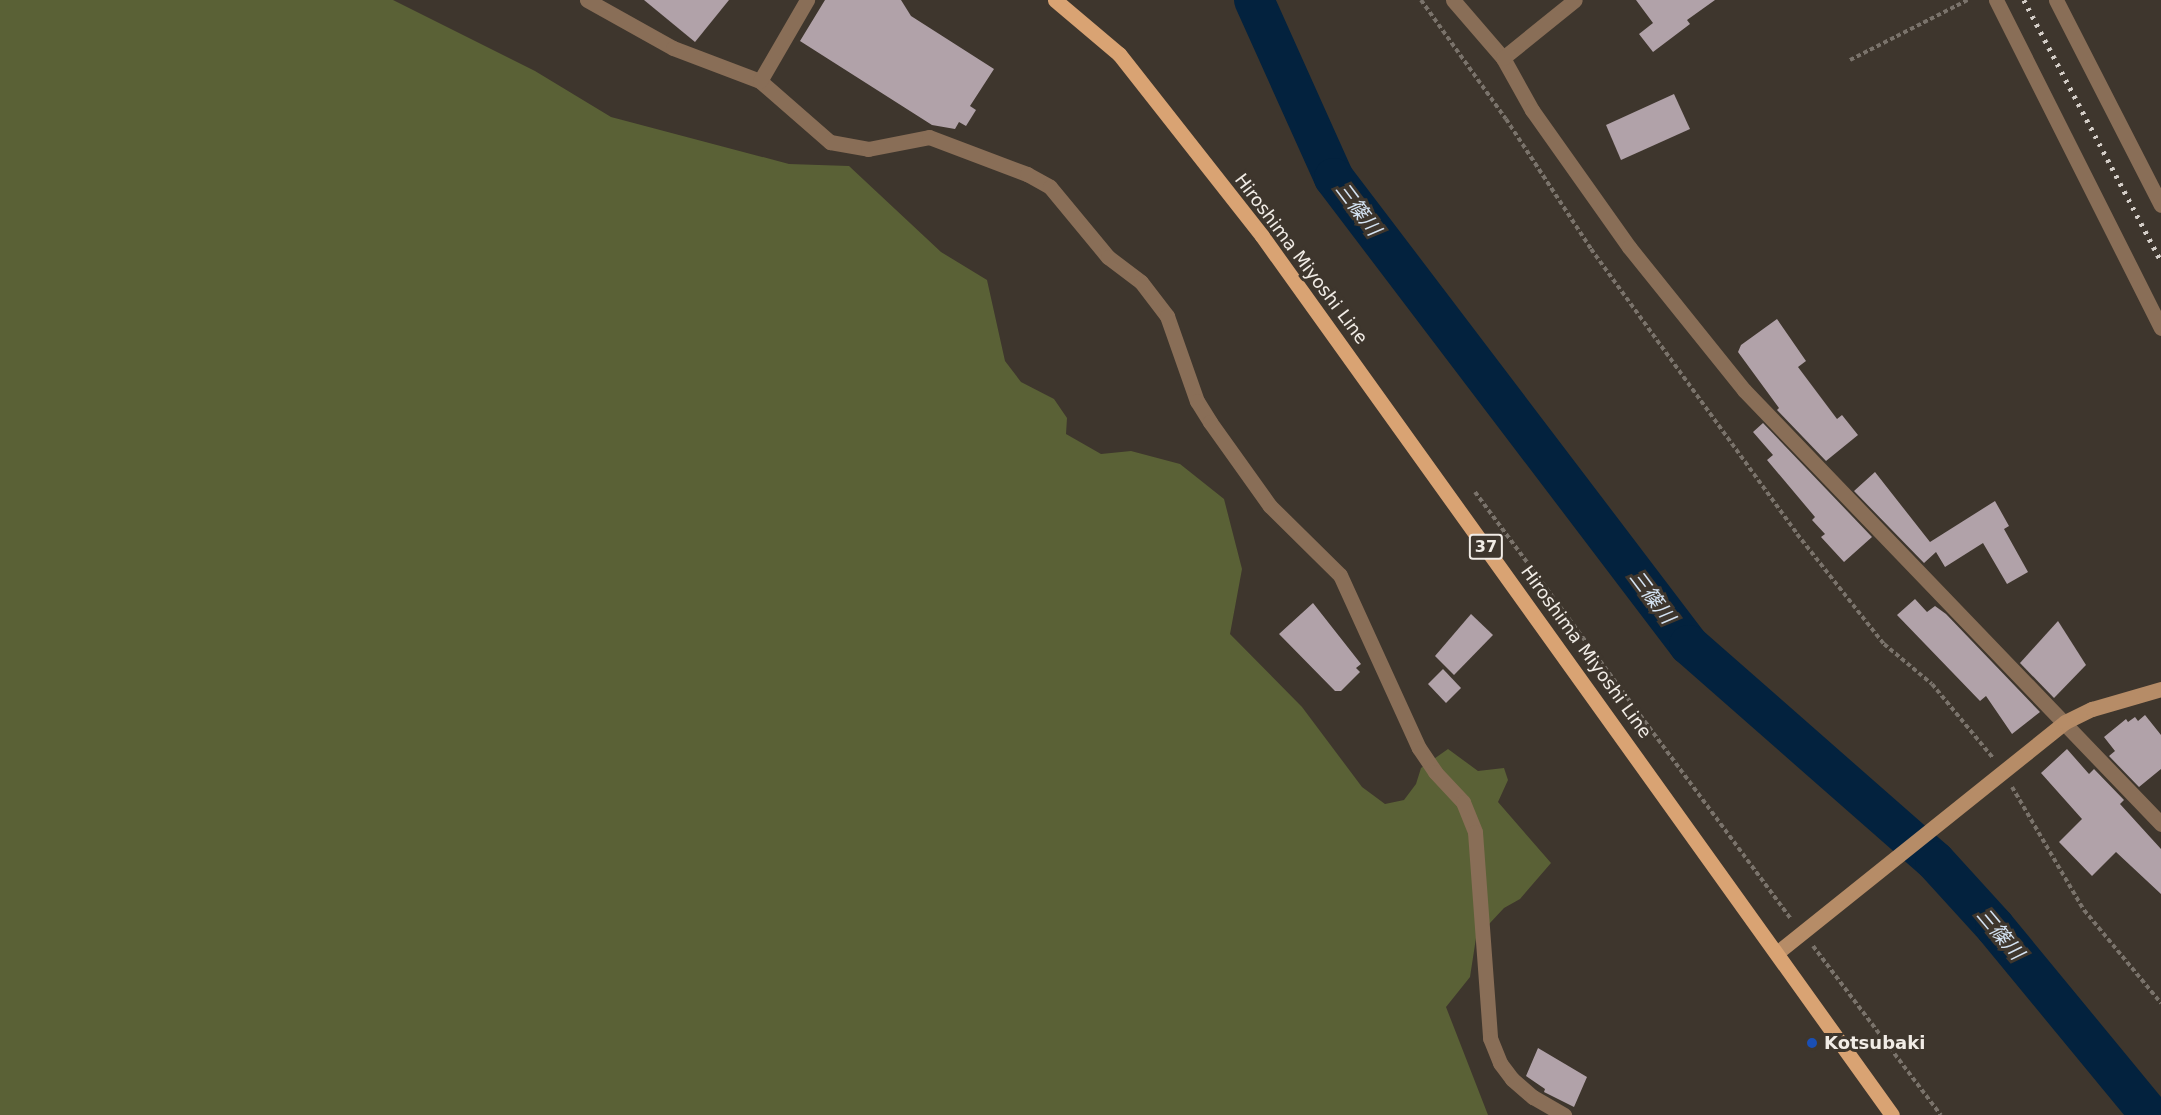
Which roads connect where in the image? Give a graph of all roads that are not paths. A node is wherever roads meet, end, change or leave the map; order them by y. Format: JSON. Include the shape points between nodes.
{"nodes":[{"id":1,"x":586,"y":0,"type":"edge"},
{"id":2,"x":807,"y":0,"type":"edge"},
{"id":3,"x":1055,"y":0,"type":"edge"},
{"id":4,"x":1453,"y":0,"type":"edge"},
{"id":5,"x":1575,"y":0,"type":"edge"},
{"id":6,"x":1996,"y":0,"type":"edge"},
{"id":7,"x":2056,"y":0,"type":"edge"},
{"id":8,"x":1503,"y":58,"type":"junction"},
{"id":9,"x":760,"y":81,"type":"junction"},
{"id":10,"x":2161,"y":205,"type":"edge"},
{"id":11,"x":2161,"y":328,"type":"edge"},
{"id":12,"x":2161,"y":689,"type":"edge"},
{"id":13,"x":2065,"y":722,"type":"junction"},
{"id":14,"x":2161,"y":824,"type":"edge"},
{"id":15,"x":1778,"y":952,"type":"junction"},
{"id":16,"x":1564,"y":1115,"type":"edge"},
{"id":17,"x":1892,"y":1115,"type":"edge"}],
"edges":[{"from":1,"to":9,"type":"street","via":[[673,48]]},
{"from":2,"to":9,"type":"street"},
{"from":3,"to":15,"type":"main road","name":"Hiroshima Miyoshi Line","number":"37","via":[[1119,54],[1262,236]]},
{"from":4,"to":8,"type":"street"},
{"from":5,"to":8,"type":"street"},
{"from":6,"to":11,"type":"street"},
{"from":7,"to":10,"type":"street"},
{"from":8,"to":13,"type":"street","via":[[1532,110],[1629,248],[1744,390],[1984,644]]},
{"from":9,"to":16,"type":"street","via":[[830,142],[868,149],[929,137],[1027,174],[1050,187],[1108,256],[1142,282],[1167,316],[1197,401],[1270,506],[1340,575],[1419,748],[1463,802],[1474,832],[1490,1038],[1500,1063],[1512,1079]]},
{"from":12,"to":13,"type":"street","via":[[2092,709]]},
{"from":13,"to":14,"type":"street"},
{"from":13,"to":15,"type":"street"},
{"from":15,"to":17,"type":"main road","name":"Hiroshima Miyoshi Line","number":"37"}]}
